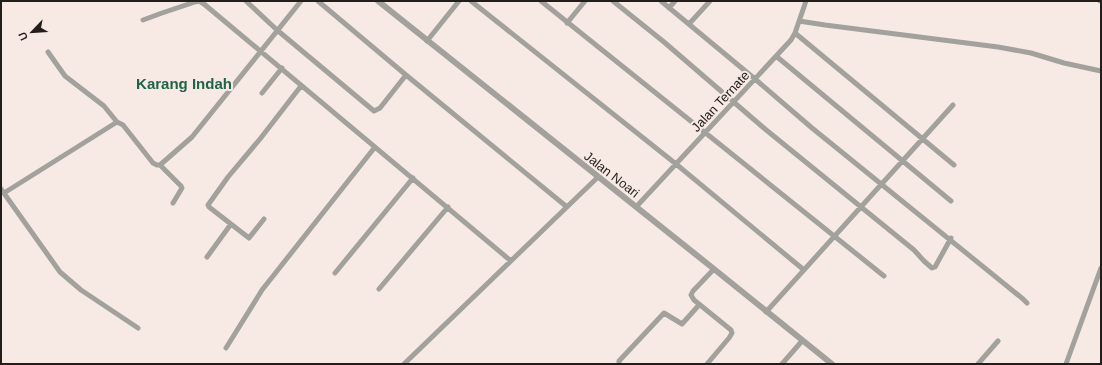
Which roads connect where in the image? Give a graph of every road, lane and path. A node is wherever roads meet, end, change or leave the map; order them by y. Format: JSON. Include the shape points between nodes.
{"nodes":[{"id":1,"x":246,"y":1,"type":"edge"},
{"id":2,"x":301,"y":1,"type":"edge"},
{"id":3,"x":318,"y":1,"type":"edge"},
{"id":4,"x":378,"y":1,"type":"edge"},
{"id":5,"x":459,"y":1,"type":"edge"},
{"id":6,"x":471,"y":1,"type":"edge"},
{"id":7,"x":541,"y":1,"type":"edge"},
{"id":8,"x":585,"y":1,"type":"edge"},
{"id":9,"x":613,"y":1,"type":"edge"},
{"id":10,"x":661,"y":1,"type":"edge"},
{"id":11,"x":674,"y":1,"type":"edge"},
{"id":12,"x":710,"y":1,"type":"edge"},
{"id":13,"x":806,"y":1,"type":"edge"},
{"id":14,"x":669,"y":8,"type":"junction"},
{"id":15,"x":143,"y":20,"type":"dead end"},
{"id":16,"x":799,"y":21,"type":"junction"},
{"id":17,"x":567,"y":23,"type":"junction"},
{"id":18,"x":689,"y":24,"type":"junction"},
{"id":19,"x":277,"y":30,"type":"junction"},
{"id":20,"x":795,"y":33,"type":"junction"},
{"id":21,"x":427,"y":41,"type":"junction"},
{"id":22,"x":262,"y":50,"type":"junction"},
{"id":23,"x":48,"y":52,"type":"dead end"},
{"id":24,"x":776,"y":56,"type":"junction"},
{"id":25,"x":282,"y":68,"type":"junction"},
{"id":26,"x":1101,"y":71,"type":"edge"},
{"id":27,"x":406,"y":75,"type":"junction"},
{"id":28,"x":755,"y":79,"type":"junction"},
{"id":29,"x":301,"y":86,"type":"junction"},
{"id":30,"x":262,"y":93,"type":"dead end"},
{"id":31,"x":733,"y":102,"type":"junction"},
{"id":32,"x":952,"y":105,"type":"dead end"},
{"id":33,"x":117,"y":122,"type":"junction"},
{"id":34,"x":706,"y":132,"type":"junction"},
{"id":35,"x":922,"y":138,"type":"junction"},
{"id":36,"x":375,"y":147,"type":"junction"},
{"id":37,"x":902,"y":162,"type":"junction"},
{"id":38,"x":676,"y":164,"type":"junction"},
{"id":39,"x":160,"y":165,"type":"junction"},
{"id":40,"x":954,"y":165,"type":"dead end"},
{"id":41,"x":598,"y":177,"type":"junction"},
{"id":42,"x":413,"y":178,"type":"junction"},
{"id":43,"x":882,"y":184,"type":"junction"},
{"id":44,"x":4,"y":191,"type":"edge"},
{"id":45,"x":951,"y":202,"type":"dead end"},
{"id":46,"x":173,"y":203,"type":"dead end"},
{"id":47,"x":448,"y":207,"type":"junction"},
{"id":48,"x":568,"y":207,"type":"junction"},
{"id":49,"x":636,"y":207,"type":"junction"},
{"id":50,"x":860,"y":207,"type":"junction"},
{"id":51,"x":264,"y":219,"type":"dead end"},
{"id":52,"x":231,"y":224,"type":"junction"},
{"id":53,"x":834,"y":236,"type":"junction"},
{"id":54,"x":950,"y":238,"type":"junction"},
{"id":55,"x":207,"y":257,"type":"dead end"},
{"id":56,"x":511,"y":261,"type":"junction"},
{"id":57,"x":1101,"y":268,"type":"edge"},
{"id":58,"x":714,"y":269,"type":"junction"},
{"id":59,"x":804,"y":270,"type":"junction"},
{"id":60,"x":335,"y":273,"type":"dead end"},
{"id":61,"x":884,"y":276,"type":"dead end"},
{"id":62,"x":379,"y":289,"type":"dead end"},
{"id":63,"x":1027,"y":303,"type":"dead end"},
{"id":64,"x":699,"y":305,"type":"junction"},
{"id":65,"x":766,"y":312,"type":"junction"},
{"id":66,"x":138,"y":328,"type":"dead end"},
{"id":67,"x":802,"y":341,"type":"junction"},
{"id":68,"x":998,"y":341,"type":"dead end"},
{"id":69,"x":226,"y":348,"type":"dead end"},
{"id":70,"x":404,"y":364,"type":"edge"},
{"id":71,"x":619,"y":364,"type":"edge"},
{"id":72,"x":707,"y":364,"type":"edge"},
{"id":73,"x":782,"y":364,"type":"edge"},
{"id":74,"x":832,"y":364,"type":"edge"},
{"id":75,"x":978,"y":364,"type":"edge"},
{"id":76,"x":1066,"y":364,"type":"edge"}],
"edges":[{"from":1,"to":19,"type":"street"},
{"from":2,"to":19,"type":"street"},
{"from":3,"to":27,"type":"street"},
{"from":4,"to":21,"type":"street","name":"Jalan Noari"},
{"from":5,"to":21,"type":"street"},
{"from":6,"to":38,"type":"street"},
{"from":7,"to":17,"type":"street"},
{"from":8,"to":17,"type":"street"},
{"from":9,"to":31,"type":"street"},
{"from":10,"to":14,"type":"street"},
{"from":11,"to":14,"type":"street"},
{"from":12,"to":18,"type":"street"},
{"from":13,"to":16,"type":"street","name":"Jalan Ternate"},
{"from":14,"to":18,"type":"street"},
{"from":15,"to":22,"type":"street","via":[[199,1]]},
{"from":16,"to":20,"type":"street","name":"Jalan Ternate"},
{"from":16,"to":26,"type":"street","via":[[998,47]]},
{"from":17,"to":34,"type":"street"},
{"from":18,"to":28,"type":"street"},
{"from":19,"to":22,"type":"street"},
{"from":19,"to":27,"type":"street","via":[[374,111],[380,108]]},
{"from":20,"to":24,"type":"street","name":"Jalan Ternate"},
{"from":20,"to":35,"type":"street"},
{"from":21,"to":41,"type":"street","name":"Jalan Noari"},
{"from":22,"to":25,"type":"street"},
{"from":22,"to":39,"type":"street","via":[[192,137]]},
{"from":23,"to":33,"type":"street","via":[[64,76],[104,106]]},
{"from":24,"to":28,"type":"street","name":"Jalan Ternate"},
{"from":24,"to":37,"type":"street"},
{"from":25,"to":29,"type":"street"},
{"from":25,"to":30,"type":"street"},
{"from":27,"to":48,"type":"street"},
{"from":28,"to":31,"type":"street","name":"Jalan Ternate"},
{"from":28,"to":43,"type":"street"},
{"from":29,"to":36,"type":"street"},
{"from":29,"to":52,"type":"street","via":[[208,205]]},
{"from":31,"to":34,"type":"street","name":"Jalan Ternate"},
{"from":31,"to":50,"type":"street"},
{"from":32,"to":35,"type":"street"},
{"from":33,"to":39,"type":"street","via":[[153,163]]},
{"from":33,"to":44,"type":"street"},
{"from":34,"to":38,"type":"street","name":"Jalan Ternate"},
{"from":34,"to":53,"type":"street"},
{"from":35,"to":37,"type":"street"},
{"from":35,"to":40,"type":"street"},
{"from":36,"to":42,"type":"street"},
{"from":36,"to":69,"type":"street","via":[[262,290]]},
{"from":37,"to":43,"type":"street"},
{"from":37,"to":45,"type":"street"},
{"from":38,"to":49,"type":"street","name":"Jalan Ternate"},
{"from":38,"to":59,"type":"street"},
{"from":39,"to":46,"type":"street","via":[[182,188]]},
{"from":41,"to":48,"type":"street"},
{"from":41,"to":49,"type":"street","name":"Jalan Noari"},
{"from":42,"to":47,"type":"street"},
{"from":42,"to":60,"type":"street"},
{"from":43,"to":50,"type":"street"},
{"from":43,"to":54,"type":"street"},
{"from":44,"to":66,"type":"street","via":[[60,272],[81,290]]},
{"from":47,"to":56,"type":"street"},
{"from":47,"to":62,"type":"street"},
{"from":48,"to":56,"type":"street"},
{"from":49,"to":58,"type":"street","name":"Jalan Noari"},
{"from":50,"to":53,"type":"street"},
{"from":50,"to":54,"type":"street","via":[[914,250],[932,268]]},
{"from":51,"to":52,"type":"street","via":[[250,238]]},
{"from":52,"to":55,"type":"street"},
{"from":53,"to":59,"type":"street"},
{"from":53,"to":61,"type":"street"},
{"from":54,"to":63,"type":"street"},
{"from":56,"to":70,"type":"street"},
{"from":57,"to":76,"type":"street"},
{"from":58,"to":64,"type":"street","via":[[691,294]]},
{"from":58,"to":65,"type":"street","name":"Jalan Noari"},
{"from":59,"to":65,"type":"street"},
{"from":64,"to":71,"type":"street","via":[[683,324],[664,313]]},
{"from":64,"to":72,"type":"street","via":[[732,332]]},
{"from":65,"to":67,"type":"street","name":"Jalan Noari"},
{"from":67,"to":73,"type":"street"},
{"from":67,"to":74,"type":"street","name":"Jalan Noari"},
{"from":68,"to":75,"type":"street"}]}
